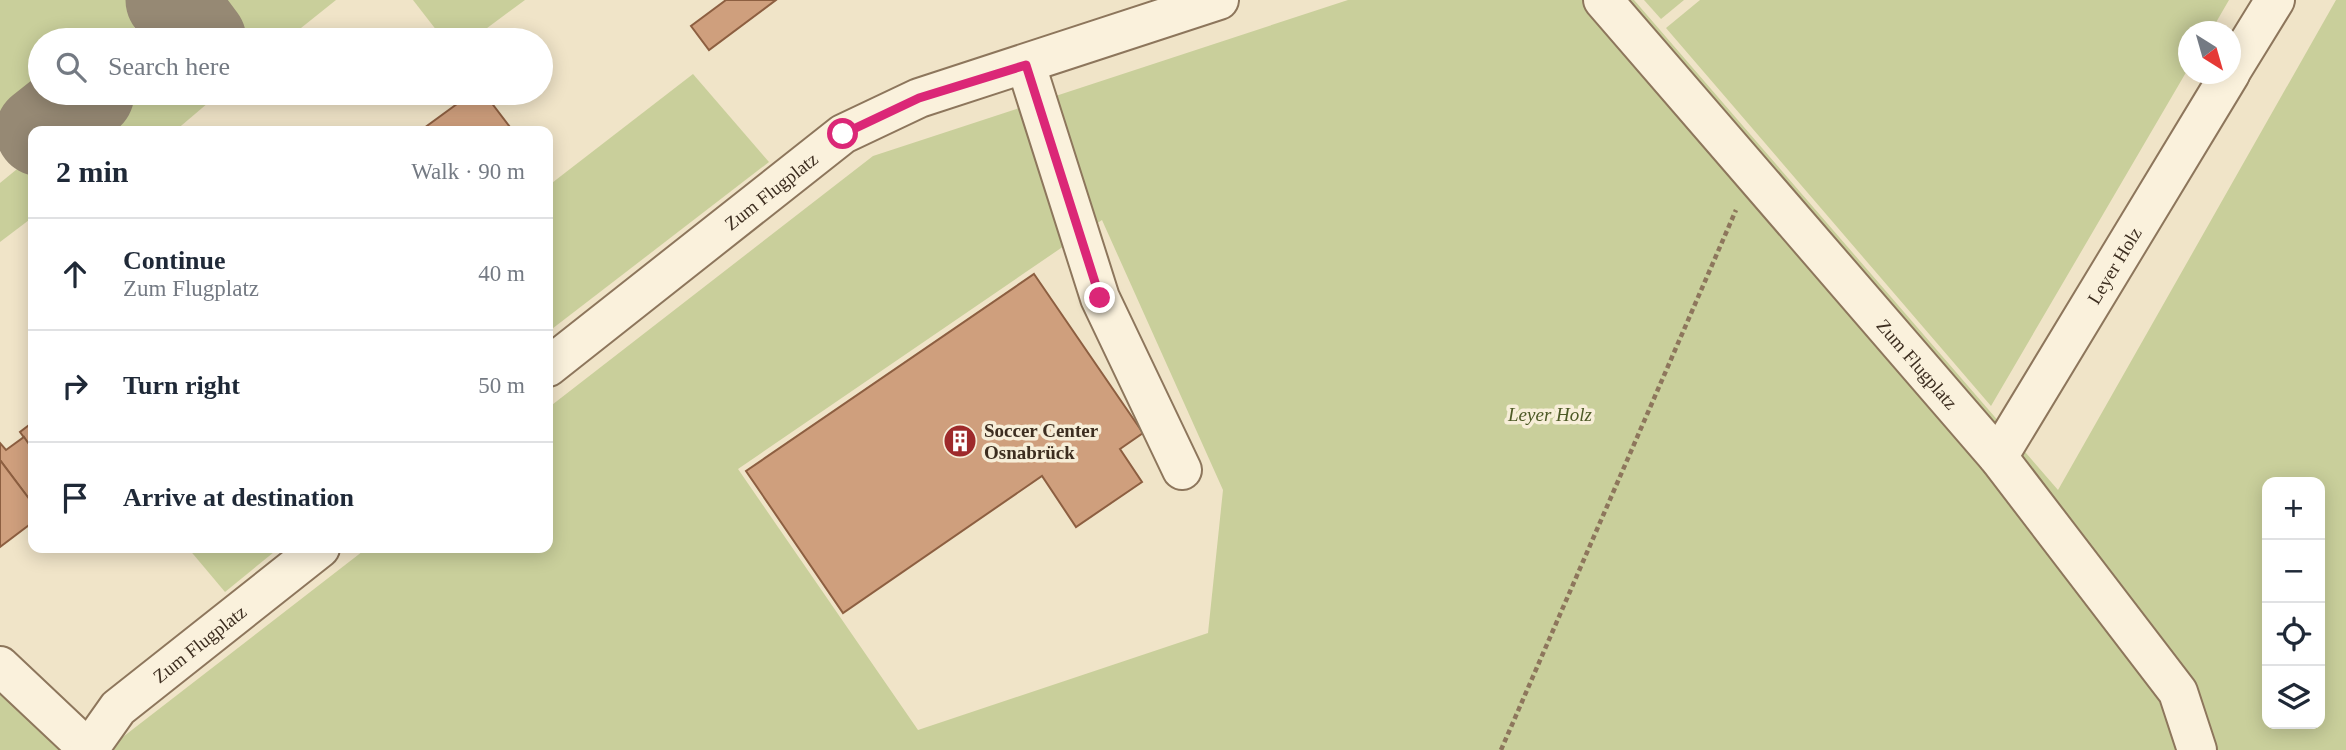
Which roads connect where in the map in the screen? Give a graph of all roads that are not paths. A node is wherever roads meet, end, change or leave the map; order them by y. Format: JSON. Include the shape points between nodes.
{"nodes":[{"id":1,"x":1219,"y":0,"type":"edge"},
{"id":2,"x":1603,"y":0,"type":"edge"},
{"id":3,"x":2275,"y":0,"type":"edge"},
{"id":4,"x":2241,"y":55,"type":"edge"},
{"id":5,"x":1026,"y":65,"type":"junction"},
{"id":6,"x":2223,"y":84,"type":"edge"},
{"id":7,"x":553,"y":363,"type":"edge"},
{"id":8,"x":1998,"y":457,"type":"junction"},
{"id":9,"x":1182,"y":470,"type":"dead end"},
{"id":10,"x":314,"y":553,"type":"edge"},
{"id":11,"x":0,"y":666,"type":"edge"},
{"id":12,"x":89,"y":750,"type":"edge"},
{"id":13,"x":2197,"y":750,"type":"edge"}],
"edges":[{"from":1,"to":5,"type":"street","name":"Zum Flugplatz"},
{"from":2,"to":8,"type":"street","name":"Zum Flugplatz"},
{"from":3,"to":4,"type":"street","name":"Leyer Holz"},
{"from":5,"to":7,"type":"street","name":"Zum Flugplatz","via":[[919,98],[843,134]]},
{"from":5,"to":9,"type":"street","via":[[1100,298]]},
{"from":6,"to":8,"type":"street","name":"Leyer Holz"},
{"from":8,"to":13,"type":"street","name":"Zum Flugplatz","via":[[2178,692]]},
{"from":10,"to":12,"type":"street","name":"Zum Flugplatz","via":[[118,708]]},
{"from":11,"to":12,"type":"street"}]}
